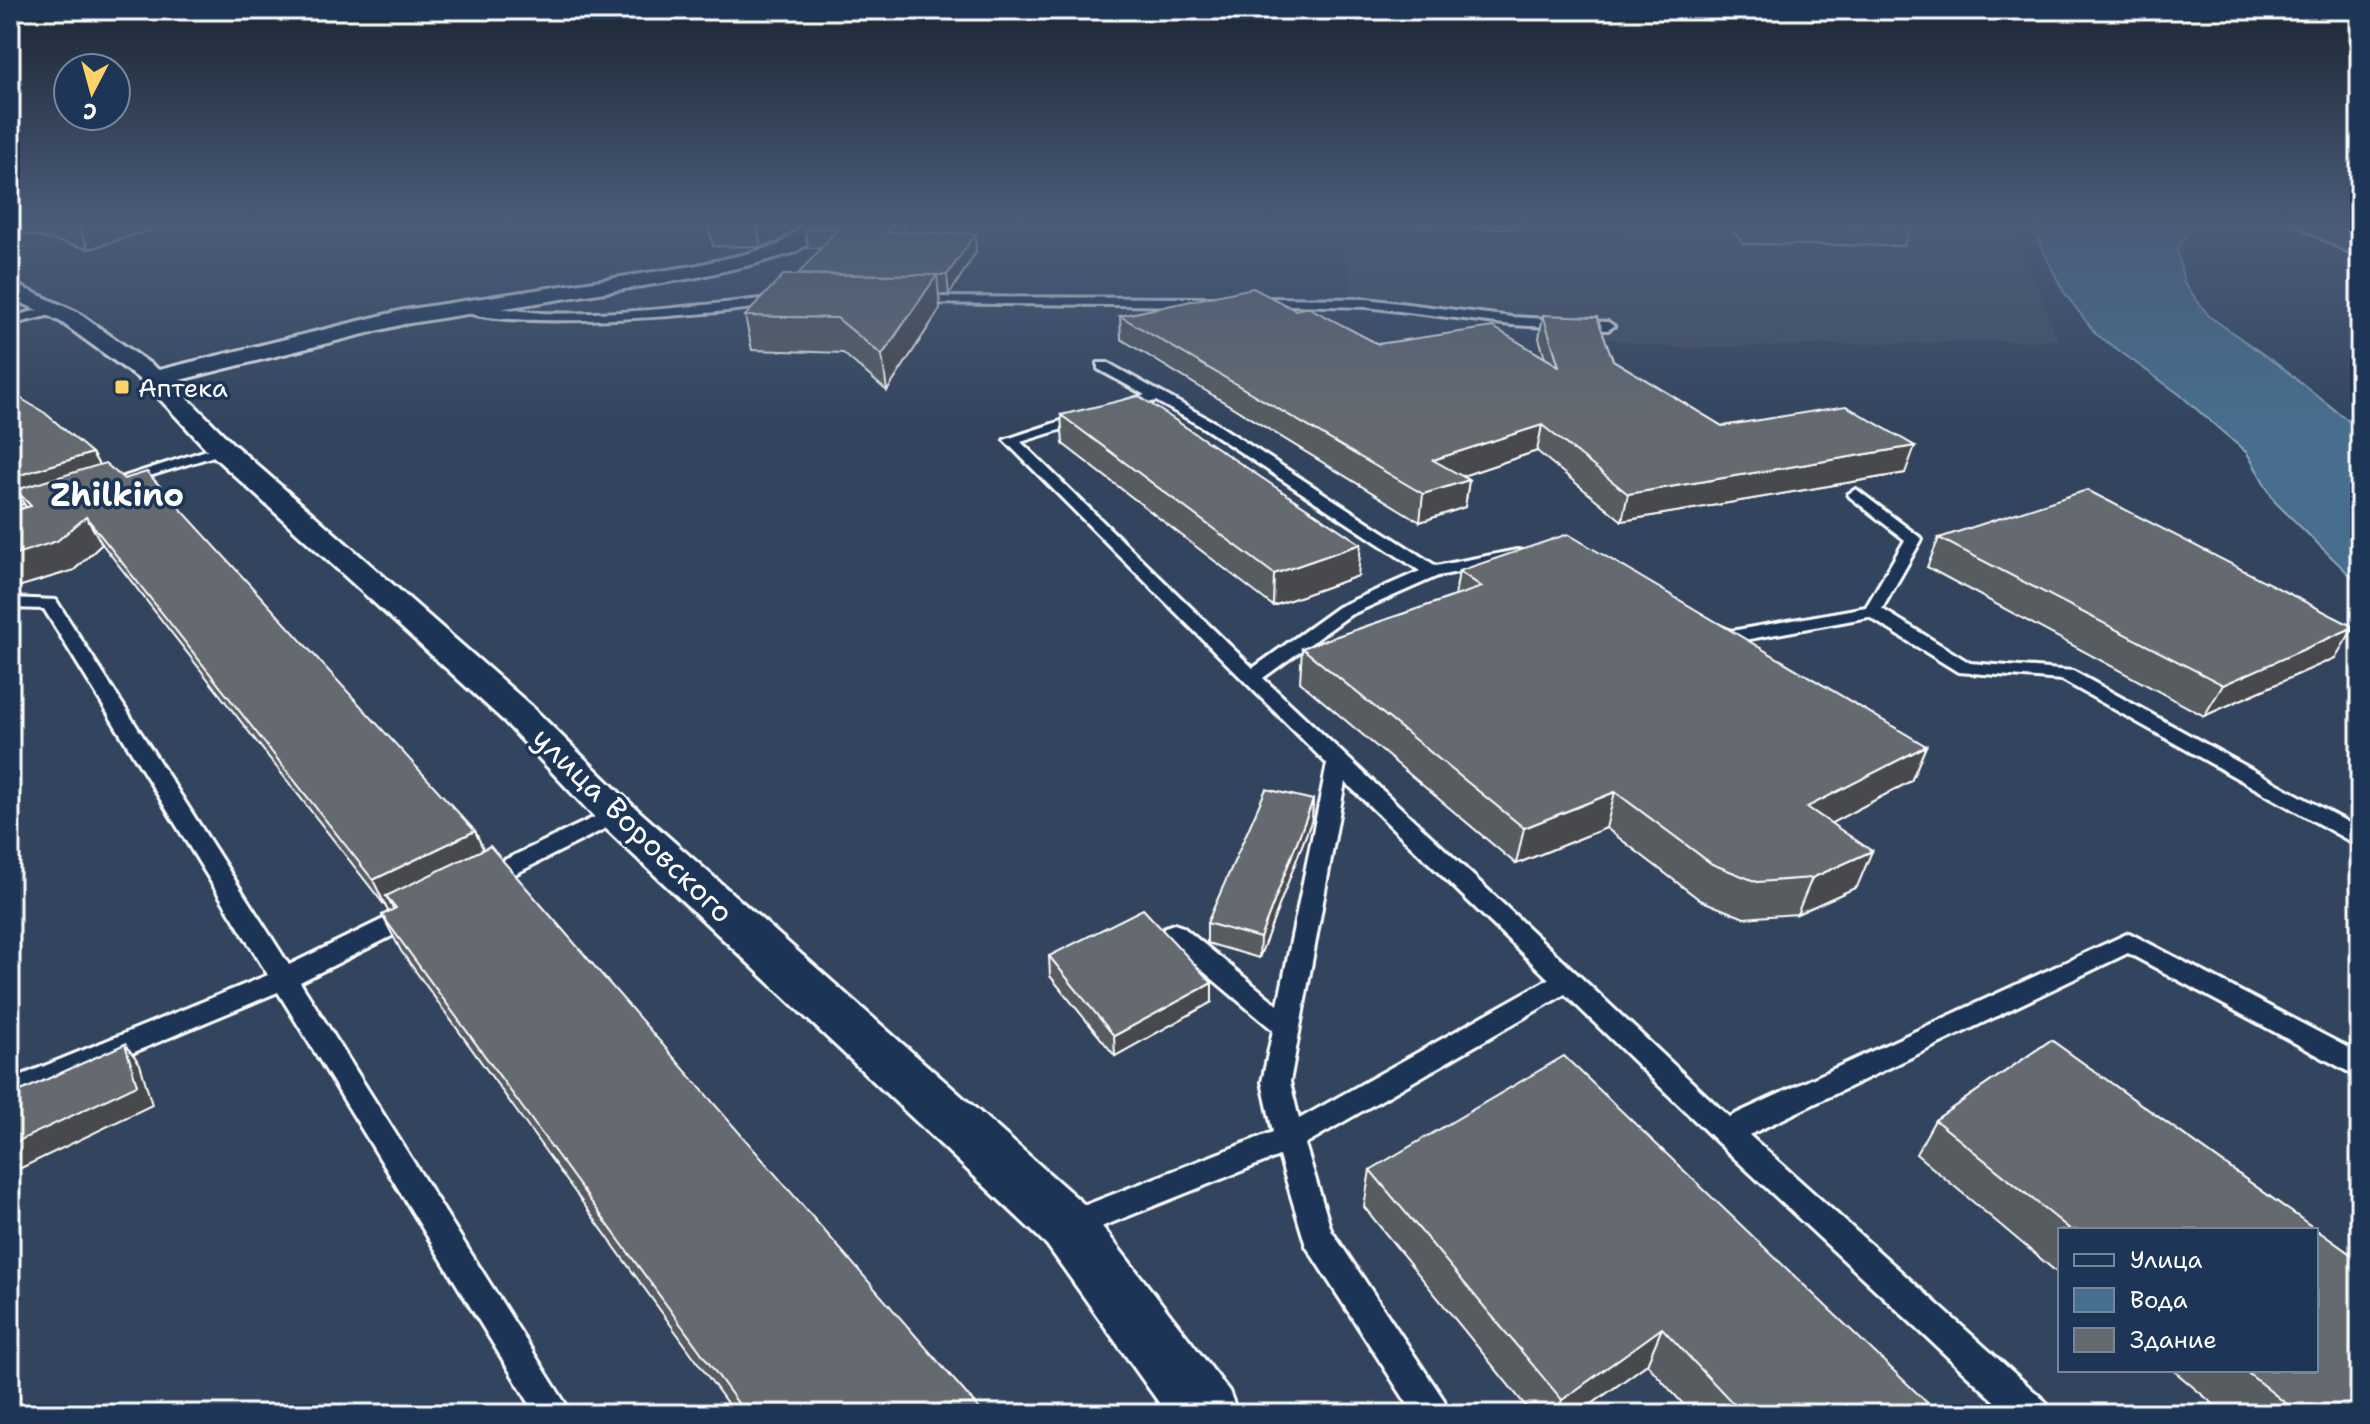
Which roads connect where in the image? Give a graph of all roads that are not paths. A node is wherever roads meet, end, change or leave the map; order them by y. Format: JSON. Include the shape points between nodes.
{"nodes":[{"id":1,"x":13,"y":290,"type":"edge"},
{"id":2,"x":575,"y":290,"type":"edge"},
{"id":3,"x":800,"y":301,"type":"edge"},
{"id":4,"x":892,"y":301,"type":"edge"},
{"id":5,"x":1230,"y":302,"type":"edge"},
{"id":6,"x":1245,"y":302,"type":"edge"},
{"id":7,"x":462,"y":308,"type":"junction"},
{"id":8,"x":55,"y":310,"type":"junction"},
{"id":9,"x":10,"y":321,"type":"edge"},
{"id":10,"x":1608,"y":326,"type":"dead end"},
{"id":11,"x":1103,"y":366,"type":"dead end"},
{"id":12,"x":155,"y":379,"type":"junction"},
{"id":13,"x":1157,"y":396,"type":"junction"},
{"id":14,"x":222,"y":449,"type":"junction"},
{"id":15,"x":104,"y":486,"type":"edge"},
{"id":16,"x":1856,"y":494,"type":"edge"},
{"id":17,"x":1534,"y":552,"type":"edge"},
{"id":18,"x":1433,"y":572,"type":"junction"},
{"id":19,"x":10,"y":603,"type":"edge"},
{"id":20,"x":1872,"y":611,"type":"junction"},
{"id":21,"x":1702,"y":621,"type":"edge"},
{"id":22,"x":1252,"y":677,"type":"junction"},
{"id":23,"x":1338,"y":763,"type":"junction"},
{"id":24,"x":616,"y":814,"type":"junction"},
{"id":25,"x":2360,"y":839,"type":"edge"},
{"id":26,"x":467,"y":888,"type":"edge"},
{"id":27,"x":439,"y":902,"type":"edge"},
{"id":28,"x":1174,"y":933,"type":"dead end"},
{"id":29,"x":284,"y":979,"type":"junction"},
{"id":30,"x":1567,"y":981,"type":"junction"},
{"id":31,"x":1286,"y":1026,"type":"junction"},
{"id":32,"x":2360,"y":1067,"type":"edge"},
{"id":33,"x":10,"y":1092,"type":"edge"},
{"id":34,"x":1726,"y":1132,"type":"junction"},
{"id":35,"x":1289,"y":1139,"type":"junction"},
{"id":36,"x":1067,"y":1226,"type":"junction"},
{"id":37,"x":1432,"y":1412,"type":"edge"},
{"id":38,"x":553,"y":1413,"type":"edge"},
{"id":39,"x":1206,"y":1414,"type":"edge"},
{"id":40,"x":2034,"y":1414,"type":"edge"}],
"edges":[{"from":1,"to":8,"type":"street","name":"улица Воровского"},
{"from":2,"to":7,"type":"street"},
{"from":3,"to":7,"type":"lane","via":[[639,313],[536,315]]},
{"from":4,"to":5,"type":"lane"},
{"from":6,"to":10,"type":"lane","via":[[1367,303],[1512,321]]},
{"from":7,"to":12,"type":"street","via":[[404,317]]},
{"from":8,"to":9,"type":"lane"},
{"from":8,"to":12,"type":"street","name":"улица Воровского"},
{"from":11,"to":13,"type":"lane"},
{"from":12,"to":14,"type":"street","name":"улица Воровского"},
{"from":13,"to":18,"type":"lane"},
{"from":13,"to":22,"type":"lane","via":[[1011,440]]},
{"from":14,"to":15,"type":"lane"},
{"from":14,"to":24,"type":"street","name":"улица Воровского","via":[[517,713]]},
{"from":16,"to":20,"type":"lane","via":[[1914,539]]},
{"from":17,"to":18,"type":"lane"},
{"from":18,"to":22,"type":"lane","via":[[1344,611]]},
{"from":19,"to":29,"type":"lane","via":[[50,604]]},
{"from":20,"to":21,"type":"lane","via":[[1728,637]]},
{"from":20,"to":25,"type":"lane","via":[[1965,668],[2066,675]]},
{"from":22,"to":23,"type":"lane"},
{"from":23,"to":30,"type":"lane"},
{"from":23,"to":31,"type":"lane"},
{"from":24,"to":26,"type":"lane"},
{"from":24,"to":36,"type":"street","name":"улица Воровского"},
{"from":27,"to":29,"type":"lane"},
{"from":28,"to":31,"type":"lane"},
{"from":29,"to":33,"type":"lane"},
{"from":29,"to":38,"type":"lane"},
{"from":30,"to":34,"type":"lane"},
{"from":30,"to":35,"type":"lane"},
{"from":31,"to":35,"type":"lane","via":[[1276,1082]]},
{"from":32,"to":34,"type":"lane","via":[[2129,942]]},
{"from":34,"to":40,"type":"lane"},
{"from":35,"to":36,"type":"lane"},
{"from":35,"to":37,"type":"lane","via":[[1317,1236]]},
{"from":36,"to":39,"type":"street","name":"улица Воровского"}]}
